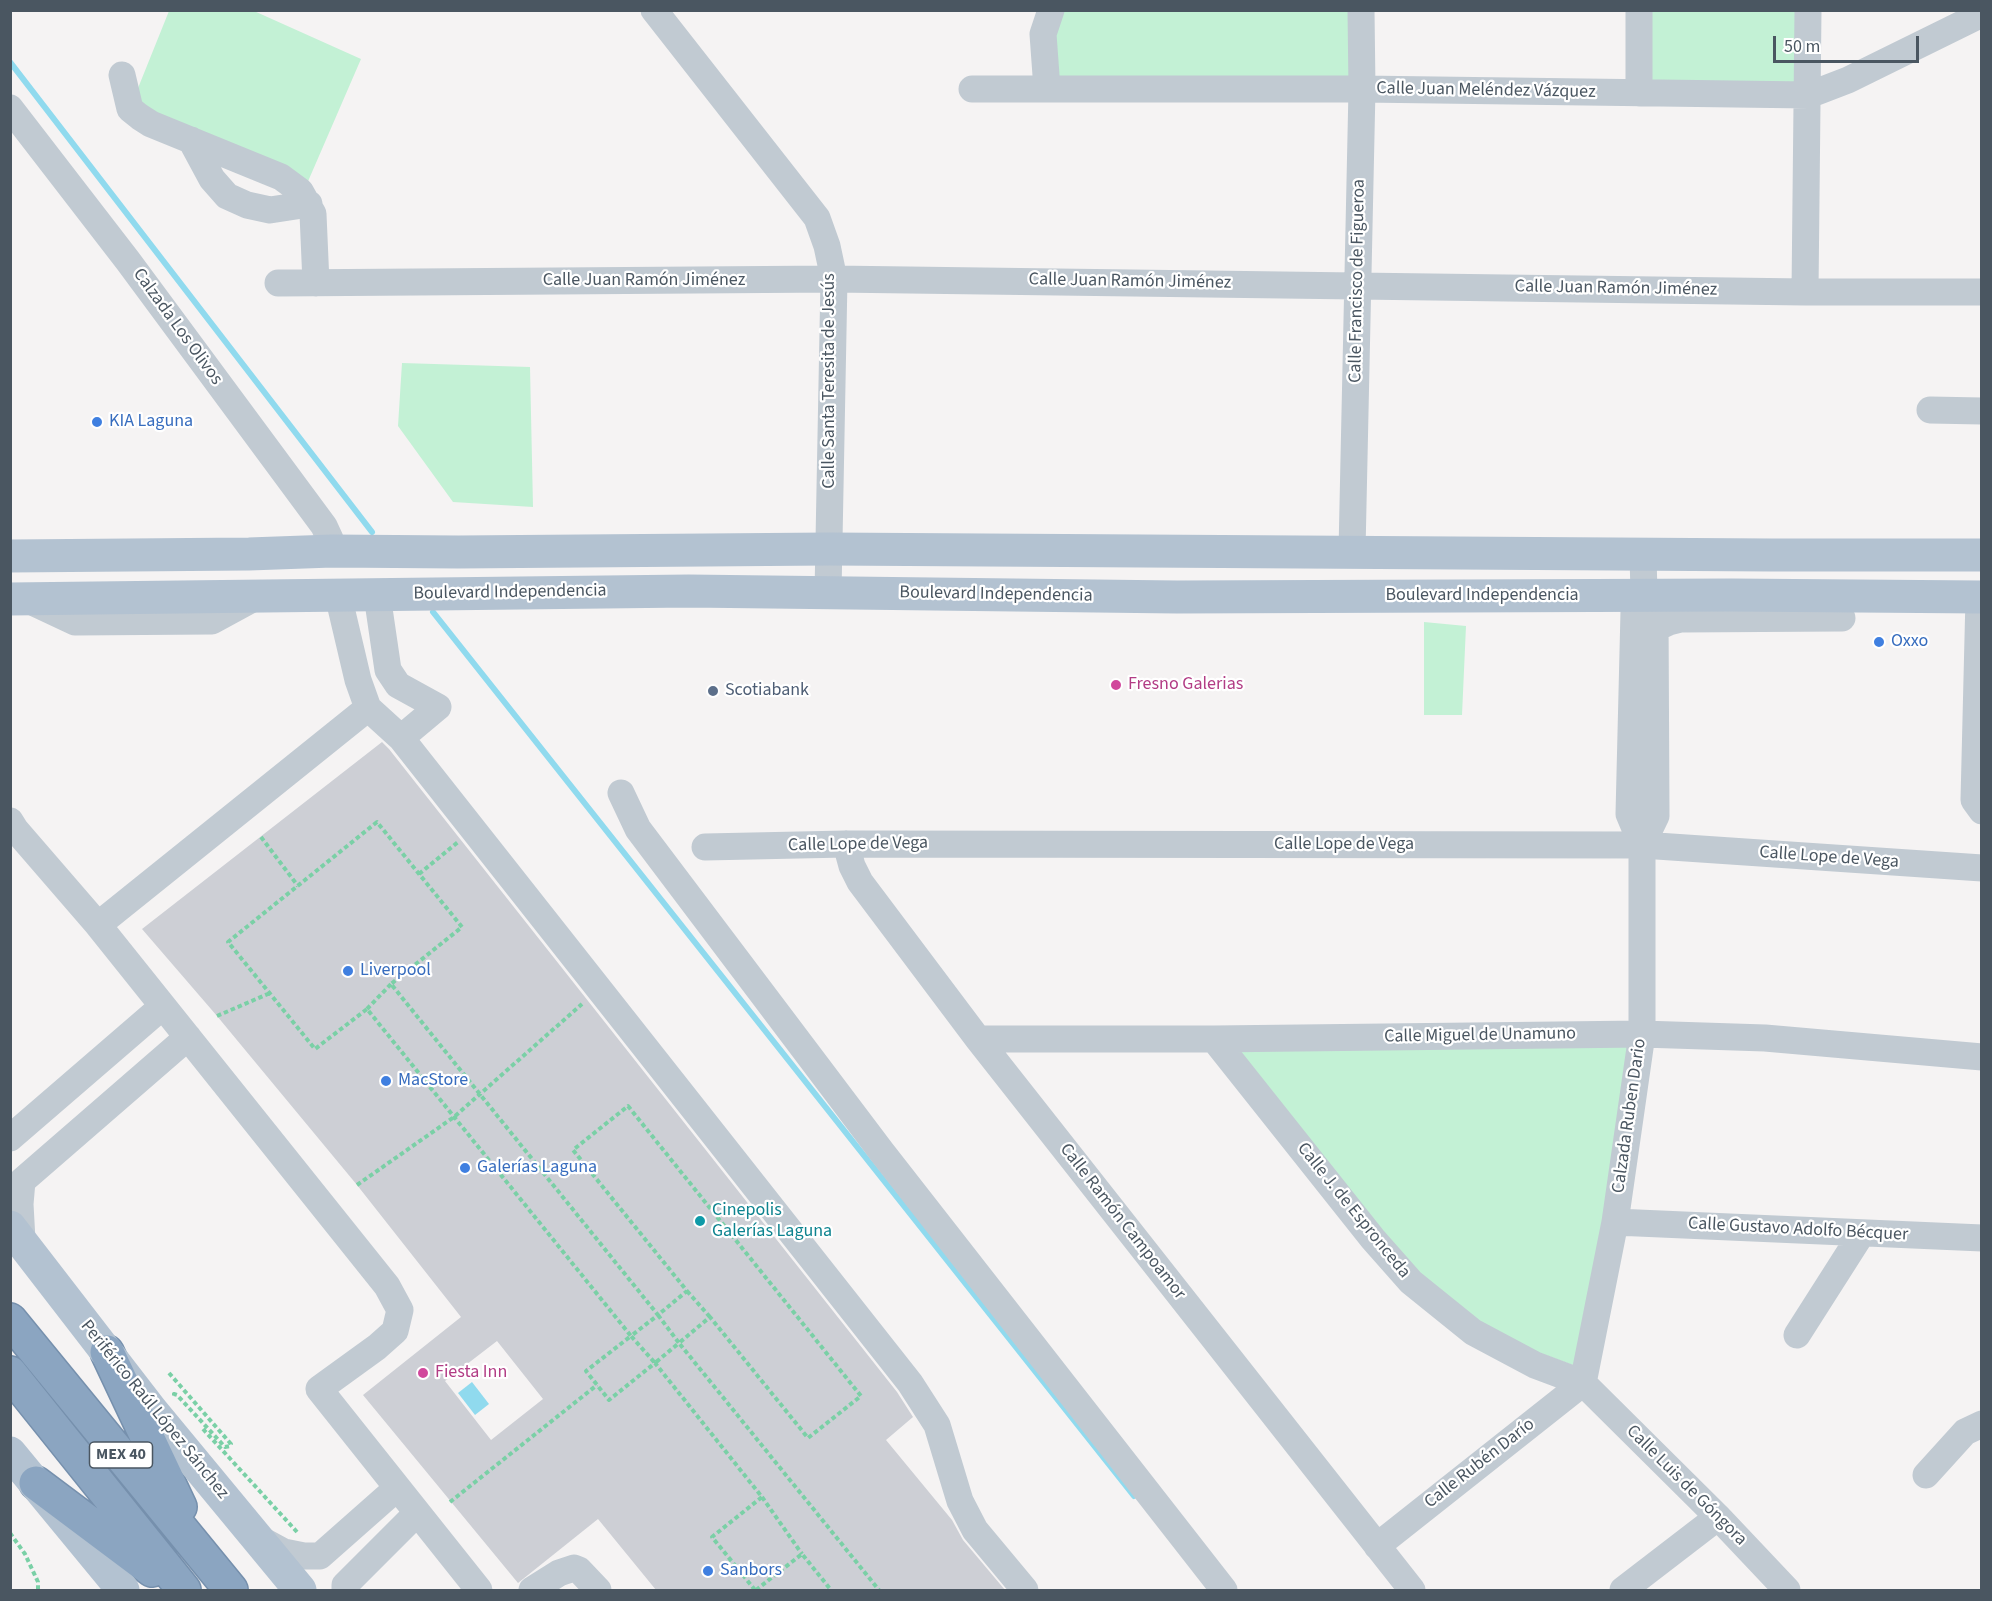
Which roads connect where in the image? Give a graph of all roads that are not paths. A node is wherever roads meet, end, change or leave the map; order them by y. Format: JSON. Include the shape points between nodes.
{"nodes":[{"id":1,"x":654,"y":10,"type":"edge"},
{"id":2,"x":1051,"y":10,"type":"edge"},
{"id":3,"x":1361,"y":10,"type":"edge"},
{"id":4,"x":1639,"y":10,"type":"edge"},
{"id":5,"x":1808,"y":10,"type":"edge"},
{"id":6,"x":1982,"y":14,"type":"edge"},
{"id":7,"x":122,"y":75,"type":"dead end"},
{"id":8,"x":972,"y":89,"type":"dead end"},
{"id":9,"x":1047,"y":89,"type":"junction"},
{"id":10,"x":1362,"y":89,"type":"junction"},
{"id":11,"x":1639,"y":93,"type":"junction"},
{"id":12,"x":1809,"y":95,"type":"junction"},
{"id":13,"x":10,"y":108,"type":"edge"},
{"id":14,"x":191,"y":140,"type":"junction"},
{"id":15,"x":309,"y":204,"type":"junction"},
{"id":16,"x":834,"y":279,"type":"junction"},
{"id":17,"x":278,"y":283,"type":"dead end"},
{"id":18,"x":316,"y":283,"type":"junction"},
{"id":19,"x":1359,"y":285,"type":"junction"},
{"id":20,"x":1805,"y":292,"type":"junction"},
{"id":21,"x":1982,"y":292,"type":"edge"},
{"id":22,"x":1930,"y":410,"type":"dead end"},
{"id":23,"x":1982,"y":411,"type":"edge"},
{"id":24,"x":829,"y":549,"type":"junction"},
{"id":25,"x":332,"y":551,"type":"junction"},
{"id":26,"x":529,"y":551,"type":"junction"},
{"id":27,"x":1352,"y":551,"type":"junction"},
{"id":28,"x":1492,"y":552,"type":"junction"},
{"id":29,"x":1643,"y":554,"type":"junction"},
{"id":30,"x":1982,"y":555,"type":"edge"},
{"id":31,"x":10,"y":556,"type":"edge"},
{"id":32,"x":828,"y":593,"type":"junction"},
{"id":33,"x":412,"y":594,"type":"junction"},
{"id":34,"x":338,"y":595,"type":"junction"},
{"id":35,"x":377,"y":595,"type":"junction"},
{"id":36,"x":1644,"y":596,"type":"junction"},
{"id":37,"x":1177,"y":597,"type":"junction"},
{"id":38,"x":1367,"y":597,"type":"junction"},
{"id":39,"x":1980,"y":597,"type":"edge"},
{"id":40,"x":18,"y":599,"type":"edge"},
{"id":41,"x":1842,"y":618,"type":"dead end"},
{"id":42,"x":1656,"y":628,"type":"junction"},
{"id":43,"x":1980,"y":653,"type":"edge"},
{"id":44,"x":1644,"y":696,"type":"junction"},
{"id":45,"x":368,"y":708,"type":"junction"},
{"id":46,"x":400,"y":738,"type":"junction"},
{"id":47,"x":621,"y":793,"type":"dead end"},
{"id":48,"x":1982,"y":811,"type":"edge"},
{"id":49,"x":10,"y":821,"type":"edge"},
{"id":50,"x":846,"y":844,"type":"junction"},
{"id":51,"x":1642,"y":845,"type":"junction"},
{"id":52,"x":705,"y":847,"type":"dead end"},
{"id":53,"x":1982,"y":868,"type":"edge"},
{"id":54,"x":98,"y":925,"type":"junction"},
{"id":55,"x":163,"y":1006,"type":"junction"},
{"id":56,"x":1642,"y":1034,"type":"junction"},
{"id":57,"x":188,"y":1037,"type":"junction"},
{"id":58,"x":978,"y":1039,"type":"junction"},
{"id":59,"x":1214,"y":1039,"type":"junction"},
{"id":60,"x":1982,"y":1057,"type":"edge"},
{"id":61,"x":10,"y":1138,"type":"edge"},
{"id":62,"x":1615,"y":1222,"type":"junction"},
{"id":63,"x":1862,"y":1233,"type":"junction"},
{"id":64,"x":16,"y":1234,"type":"edge"},
{"id":65,"x":1982,"y":1239,"type":"edge"},
{"id":66,"x":10,"y":1320,"type":"edge"},
{"id":67,"x":1797,"y":1335,"type":"dead end"},
{"id":68,"x":107,"y":1352,"type":"junction"},
{"id":69,"x":10,"y":1373,"type":"edge"},
{"id":70,"x":1583,"y":1383,"type":"junction"},
{"id":71,"x":1982,"y":1424,"type":"edge"},
{"id":72,"x":10,"y":1453,"type":"edge"},
{"id":73,"x":1926,"y":1475,"type":"dead end"},
{"id":74,"x":36,"y":1483,"type":"junction"},
{"id":75,"x":397,"y":1488,"type":"junction"},
{"id":76,"x":417,"y":1513,"type":"junction"},
{"id":77,"x":1718,"y":1517,"type":"junction"},
{"id":78,"x":259,"y":1538,"type":"junction"},
{"id":79,"x":1377,"y":1546,"type":"junction"},
{"id":80,"x":201,"y":1552,"type":"junction"},
{"id":81,"x":123,"y":1590,"type":"edge"},
{"id":82,"x":179,"y":1590,"type":"edge"},
{"id":83,"x":184,"y":1590,"type":"edge"},
{"id":84,"x":231,"y":1590,"type":"edge"},
{"id":85,"x":300,"y":1590,"type":"edge"},
{"id":86,"x":345,"y":1590,"type":"edge"},
{"id":87,"x":478,"y":1590,"type":"edge"},
{"id":88,"x":532,"y":1590,"type":"edge"},
{"id":89,"x":598,"y":1590,"type":"edge"},
{"id":90,"x":1025,"y":1590,"type":"edge"},
{"id":91,"x":1224,"y":1590,"type":"edge"},
{"id":92,"x":1412,"y":1590,"type":"edge"},
{"id":93,"x":1623,"y":1590,"type":"edge"},
{"id":94,"x":1787,"y":1590,"type":"edge"}],
"edges":[{"from":1,"to":16,"type":"street","name":"Calle Santa Teresita de Jesús","via":[[817,218]]},
{"from":2,"to":9,"type":"street","via":[[1043,34]]},
{"from":3,"to":10,"type":"street","name":"Calle Francisco de Figueroa"},
{"from":4,"to":11,"type":"street"},
{"from":5,"to":12,"type":"street"},
{"from":6,"to":12,"type":"street","name":"Calle Juan Meléndez Vázquez"},
{"from":7,"to":14,"type":"street","via":[[133,112]]},
{"from":8,"to":9,"type":"street","name":"Calle Juan Meléndez Vázquez"},
{"from":9,"to":10,"type":"street","name":"Calle Juan Meléndez Vázquez"},
{"from":10,"to":11,"type":"street","name":"Calle Juan Meléndez Vázquez"},
{"from":10,"to":19,"type":"street","name":"Calle Francisco de Figueroa"},
{"from":11,"to":12,"type":"street","name":"Calle Juan Meléndez Vázquez"},
{"from":12,"to":20,"type":"street"},
{"from":13,"to":25,"type":"street","name":"Calzada Los Olivos","via":[[324,526]]},
{"from":14,"to":15,"type":"street","via":[[282,177],[300,190]]},
{"from":14,"to":15,"type":"street","via":[[212,179],[227,196],[270,210]]},
{"from":15,"to":18,"type":"street","via":[[315,224]]},
{"from":16,"to":18,"type":"street","name":"Calle Juan Ramón Jiménez"},
{"from":16,"to":19,"type":"street","name":"Calle Juan Ramón Jiménez"},
{"from":16,"to":24,"type":"street","name":"Calle Santa Teresita de Jesús"},
{"from":17,"to":18,"type":"street","name":"Calle Juan Ramón Jiménez"},
{"from":19,"to":20,"type":"street","name":"Calle Juan Ramón Jiménez"},
{"from":19,"to":27,"type":"street","name":"Calle Francisco de Figueroa"},
{"from":20,"to":21,"type":"street","name":"Calle Juan Ramón Jiménez"},
{"from":22,"to":23,"type":"street"},
{"from":24,"to":26,"type":"main road"},
{"from":24,"to":27,"type":"main road"},
{"from":24,"to":32,"type":"street","name":"Calle Santa Teresita de Jesús"},
{"from":25,"to":26,"type":"main road"},
{"from":25,"to":31,"type":"main road"},
{"from":26,"to":33,"type":"main road","via":[[386,561],[379,567],[376,574],[386,587]]},
{"from":27,"to":28,"type":"main road"},
{"from":27,"to":37,"type":"main road","via":[[1336,573],[1214,586]]},
{"from":28,"to":29,"type":"main road"},
{"from":28,"to":38,"type":"main road","via":[[1473,569],[1388,574]]},
{"from":29,"to":30,"type":"main road"},
{"from":29,"to":36,"type":"street","name":"Calzada Ruben Dario"},
{"from":32,"to":33,"type":"main road","name":"Boulevard Independencia"},
{"from":32,"to":37,"type":"main road","name":"Boulevard Independencia"},
{"from":33,"to":35,"type":"main road","name":"Boulevard Independencia"},
{"from":34,"to":35,"type":"main road","name":"Boulevard Independencia"},
{"from":34,"to":40,"type":"main road","name":"Boulevard Independencia"},
{"from":34,"to":45,"type":"street"},
{"from":35,"to":46,"type":"street","via":[[388,670],[398,685],[438,706]]},
{"from":36,"to":38,"type":"main road","name":"Boulevard Independencia"},
{"from":36,"to":39,"type":"main road","name":"Boulevard Independencia"},
{"from":36,"to":42,"type":"street","name":"Calzada Ruben Dario","via":[[1655,612]]},
{"from":36,"to":44,"type":"street","name":"Calzada Ruben Dario","via":[[1634,611]]},
{"from":37,"to":38,"type":"main road","name":"Boulevard Independencia"},
{"from":39,"to":43,"type":"street"},
{"from":41,"to":42,"type":"street","via":[[1681,619]]},
{"from":42,"to":44,"type":"street","name":"Calzada Ruben Dario"},
{"from":43,"to":48,"type":"street","via":[[1974,800]]},
{"from":44,"to":51,"type":"street","name":"Calzada Ruben Dario","via":[[1629,814]]},
{"from":45,"to":46,"type":"street"},
{"from":45,"to":54,"type":"street"},
{"from":46,"to":90,"type":"street","via":[[910,1383],[937,1425],[960,1501],[975,1530]]},
{"from":47,"to":91,"type":"street","via":[[638,830],[709,924]]},
{"from":49,"to":54,"type":"street"},
{"from":50,"to":51,"type":"street","name":"Calle Lope de Vega"},
{"from":50,"to":52,"type":"street","name":"Calle Lope de Vega"},
{"from":50,"to":58,"type":"street","name":"Calle Ramón Campoamor","via":[[860,882]]},
{"from":51,"to":53,"type":"street","name":"Calle Lope de Vega"},
{"from":51,"to":56,"type":"street","name":"Calzada Ruben Dario"},
{"from":54,"to":55,"type":"street"},
{"from":55,"to":57,"type":"street"},
{"from":55,"to":61,"type":"street"},
{"from":56,"to":59,"type":"street","name":"Calle Miguel de Unamuno"},
{"from":56,"to":60,"type":"street","name":"Calle Miguel de Unamuno","via":[[1765,1038]]},
{"from":56,"to":62,"type":"street","name":"Calzada Ruben Dario"},
{"from":57,"to":64,"type":"street","via":[[22,1181]]},
{"from":57,"to":75,"type":"street","via":[[387,1286],[400,1310],[395,1331],[319,1389]]},
{"from":58,"to":59,"type":"street","name":"Calle Miguel de Unamuno"},
{"from":58,"to":79,"type":"street","name":"Calle Ramón Campoamor"},
{"from":59,"to":70,"type":"street","name":"Calle J. de Espronceda","via":[[1373,1239],[1412,1282],[1473,1332],[1535,1365]]},
{"from":62,"to":63,"type":"street","name":"Calle Gustavo Adolfo Bécquer"},
{"from":62,"to":70,"type":"street","name":"Calzada Ruben Dario"},
{"from":63,"to":65,"type":"street","name":"Calle Gustavo Adolfo Bécquer"},
{"from":63,"to":67,"type":"street"},
{"from":64,"to":68,"type":"main road","name":"Periférico Raúl López Sánchez"},
{"from":66,"to":80,"type":"highway","number":"MEX 40"},
{"from":68,"to":78,"type":"main road","name":"Periférico Raúl López Sánchez"},
{"from":68,"to":80,"type":"highway"},
{"from":69,"to":83,"type":"highway","number":"MEX 40"},
{"from":70,"to":77,"type":"street","name":"Calle Luis de Góngora"},
{"from":70,"to":79,"type":"street","name":"Calle Rubén Darío"},
{"from":71,"to":73,"type":"street","via":[[1965,1432]]},
{"from":72,"to":74,"type":"main road"},
{"from":74,"to":81,"type":"main road"},
{"from":74,"to":82,"type":"highway"},
{"from":75,"to":76,"type":"street"},
{"from":75,"to":78,"type":"street","via":[[320,1556],[284,1552]]},
{"from":76,"to":86,"type":"street","via":[[345,1585]]},
{"from":76,"to":87,"type":"street"},
{"from":77,"to":93,"type":"street"},
{"from":77,"to":94,"type":"street","name":"Calle Luis de Góngora"},
{"from":78,"to":85,"type":"main road","name":"Periférico Raúl López Sánchez"},
{"from":79,"to":92,"type":"street","name":"Calle Ramón Campoamor"},
{"from":80,"to":84,"type":"highway","number":"MEX 40"},
{"from":88,"to":89,"type":"street","via":[[570,1568],[579,1570]]}]}
